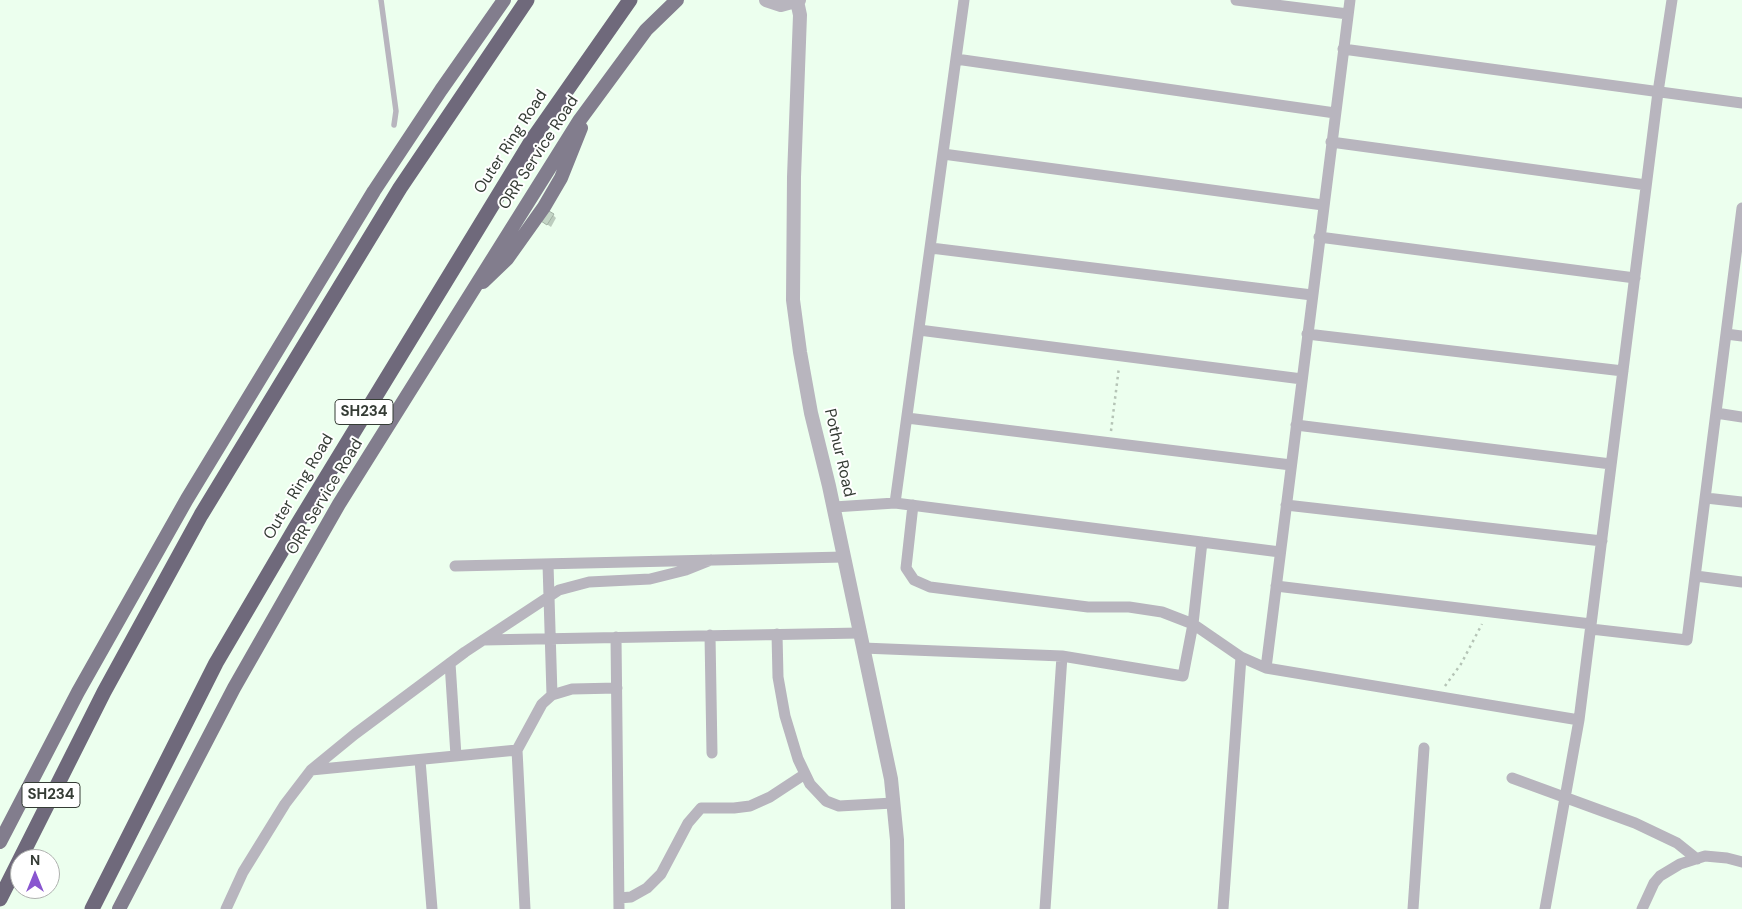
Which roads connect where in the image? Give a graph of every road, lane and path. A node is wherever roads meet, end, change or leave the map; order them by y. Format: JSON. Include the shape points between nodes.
{"nodes":[{"id":1,"x":381,"y":0,"type":"edge"},
{"id":2,"x":504,"y":0,"type":"edge"},
{"id":3,"x":527,"y":0,"type":"edge"},
{"id":4,"x":630,"y":0,"type":"edge"},
{"id":5,"x":677,"y":0,"type":"edge"},
{"id":6,"x":766,"y":0,"type":"edge"},
{"id":7,"x":964,"y":0,"type":"edge"},
{"id":8,"x":1236,"y":0,"type":"edge"},
{"id":9,"x":1350,"y":0,"type":"edge"},
{"id":10,"x":1672,"y":0,"type":"edge"},
{"id":11,"x":798,"y":1,"type":"edge"},
{"id":12,"x":1348,"y":14,"type":"junction"},
{"id":13,"x":1343,"y":49,"type":"junction"},
{"id":14,"x":956,"y":59,"type":"junction"},
{"id":15,"x":1658,"y":92,"type":"junction"},
{"id":16,"x":1742,"y":103,"type":"edge"},
{"id":17,"x":1335,"y":113,"type":"junction"},
{"id":18,"x":394,"y":125,"type":"dead end"},
{"id":19,"x":1331,"y":142,"type":"junction"},
{"id":20,"x":943,"y":154,"type":"junction"},
{"id":21,"x":1646,"y":185,"type":"junction"},
{"id":22,"x":1324,"y":205,"type":"junction"},
{"id":23,"x":1742,"y":208,"type":"edge"},
{"id":24,"x":1319,"y":237,"type":"junction"},
{"id":25,"x":930,"y":248,"type":"junction"},
{"id":26,"x":1739,"y":252,"type":"edge"},
{"id":27,"x":1635,"y":278,"type":"junction"},
{"id":28,"x":1312,"y":295,"type":"junction"},
{"id":29,"x":919,"y":330,"type":"junction"},
{"id":30,"x":1307,"y":334,"type":"junction"},
{"id":31,"x":1726,"y":334,"type":"junction"},
{"id":32,"x":1742,"y":336,"type":"edge"},
{"id":33,"x":1121,"y":356,"type":"junction"},
{"id":34,"x":1623,"y":371,"type":"junction"},
{"id":35,"x":1302,"y":378,"type":"junction"},
{"id":36,"x":1716,"y":413,"type":"junction"},
{"id":37,"x":1742,"y":417,"type":"edge"},
{"id":38,"x":907,"y":418,"type":"junction"},
{"id":39,"x":1296,"y":425,"type":"junction"},
{"id":40,"x":1110,"y":443,"type":"junction"},
{"id":41,"x":1611,"y":464,"type":"junction"},
{"id":42,"x":1291,"y":465,"type":"junction"},
{"id":43,"x":1706,"y":498,"type":"junction"},
{"id":44,"x":1742,"y":502,"type":"edge"},
{"id":45,"x":895,"y":503,"type":"junction"},
{"id":46,"x":913,"y":505,"type":"junction"},
{"id":47,"x":1286,"y":505,"type":"junction"},
{"id":48,"x":834,"y":507,"type":"junction"},
{"id":49,"x":1602,"y":541,"type":"junction"},
{"id":50,"x":1202,"y":542,"type":"junction"},
{"id":51,"x":1280,"y":552,"type":"junction"},
{"id":52,"x":844,"y":557,"type":"junction"},
{"id":53,"x":711,"y":560,"type":"junction"},
{"id":54,"x":602,"y":562,"type":"junction"},
{"id":55,"x":548,"y":564,"type":"junction"},
{"id":56,"x":455,"y":566,"type":"dead end"},
{"id":57,"x":1696,"y":576,"type":"junction"},
{"id":58,"x":589,"y":582,"type":"junction"},
{"id":59,"x":1742,"y":582,"type":"edge"},
{"id":60,"x":1276,"y":586,"type":"junction"},
{"id":61,"x":549,"y":596,"type":"junction"},
{"id":62,"x":1487,"y":611,"type":"junction"},
{"id":63,"x":1193,"y":624,"type":"junction"},
{"id":64,"x":1591,"y":626,"type":"junction"},
{"id":65,"x":860,"y":633,"type":"junction"},
{"id":66,"x":777,"y":634,"type":"junction"},
{"id":67,"x":710,"y":635,"type":"junction"},
{"id":68,"x":616,"y":637,"type":"junction"},
{"id":69,"x":550,"y":638,"type":"junction"},
{"id":70,"x":483,"y":640,"type":"junction"},
{"id":71,"x":862,"y":648,"type":"junction"},
{"id":72,"x":1062,"y":656,"type":"junction"},
{"id":73,"x":1242,"y":657,"type":"junction"},
{"id":74,"x":450,"y":663,"type":"junction"},
{"id":75,"x":1266,"y":668,"type":"junction"},
{"id":76,"x":617,"y":688,"type":"junction"},
{"id":77,"x":552,"y":695,"type":"junction"},
{"id":78,"x":1436,"y":697,"type":"junction"},
{"id":79,"x":1579,"y":720,"type":"junction"},
{"id":80,"x":1424,"y":748,"type":"dead end"},
{"id":81,"x":517,"y":750,"type":"junction"},
{"id":82,"x":712,"y":753,"type":"dead end"},
{"id":83,"x":456,"y":756,"type":"junction"},
{"id":84,"x":420,"y":760,"type":"junction"},
{"id":85,"x":311,"y":770,"type":"junction"},
{"id":86,"x":805,"y":774,"type":"junction"},
{"id":87,"x":1512,"y":778,"type":"dead end"},
{"id":88,"x":1567,"y":797,"type":"junction"},
{"id":89,"x":893,"y":803,"type":"junction"},
{"id":90,"x":0,"y":842,"type":"edge"},
{"id":91,"x":1697,"y":859,"type":"junction"},
{"id":92,"x":1742,"y":862,"type":"edge"},
{"id":93,"x":0,"y":899,"type":"edge"},
{"id":94,"x":619,"y":903,"type":"edge"},
{"id":95,"x":92,"y":909,"type":"edge"},
{"id":96,"x":119,"y":909,"type":"edge"},
{"id":97,"x":226,"y":909,"type":"edge"},
{"id":98,"x":432,"y":909,"type":"edge"},
{"id":99,"x":525,"y":909,"type":"edge"},
{"id":100,"x":898,"y":909,"type":"edge"},
{"id":101,"x":1045,"y":909,"type":"edge"},
{"id":102,"x":1223,"y":909,"type":"edge"},
{"id":103,"x":1413,"y":909,"type":"edge"},
{"id":104,"x":1545,"y":909,"type":"edge"},
{"id":105,"x":1642,"y":909,"type":"edge"}],
"edges":[{"from":1,"to":18,"type":"lane","via":[[396,111]]},
{"from":2,"to":90,"type":"main road","via":[[374,191],[197,482],[82,684]]},
{"from":3,"to":93,"type":"highway","number":"SH234","via":[[400,188],[201,515],[104,692]]},
{"from":4,"to":95,"type":"highway","name":"Outer Ring Road","number":"SH234","via":[[532,140],[297,525],[216,663]]},
{"from":5,"to":96,"type":"main road","name":"ORR Service Road","via":[[646,30],[587,109],[339,504],[248,664]]},
{"from":6,"to":11,"type":"street","name":"Pothur Road","via":[[782,5]]},
{"from":7,"to":14,"type":"street"},
{"from":8,"to":12,"type":"street"},
{"from":9,"to":12,"type":"street"},
{"from":10,"to":15,"type":"street"},
{"from":11,"to":48,"type":"street","name":"Pothur Road","via":[[793,300],[810,405]]},
{"from":12,"to":13,"type":"street"},
{"from":13,"to":15,"type":"street"},
{"from":13,"to":17,"type":"street"},
{"from":14,"to":17,"type":"street"},
{"from":14,"to":20,"type":"street"},
{"from":15,"to":16,"type":"street"},
{"from":15,"to":21,"type":"street"},
{"from":17,"to":19,"type":"street"},
{"from":19,"to":21,"type":"street"},
{"from":19,"to":22,"type":"street"},
{"from":20,"to":22,"type":"street"},
{"from":20,"to":25,"type":"street"},
{"from":21,"to":27,"type":"street"},
{"from":22,"to":24,"type":"street"},
{"from":23,"to":26,"type":"street"},
{"from":24,"to":27,"type":"street"},
{"from":24,"to":28,"type":"street"},
{"from":25,"to":28,"type":"street"},
{"from":25,"to":29,"type":"street"},
{"from":26,"to":31,"type":"street"},
{"from":27,"to":34,"type":"street"},
{"from":28,"to":30,"type":"street"},
{"from":29,"to":33,"type":"street"},
{"from":29,"to":38,"type":"street"},
{"from":30,"to":34,"type":"street"},
{"from":30,"to":35,"type":"street"},
{"from":31,"to":32,"type":"street"},
{"from":31,"to":36,"type":"street"},
{"from":33,"to":35,"type":"street"},
{"from":33,"to":40,"type":"path"},
{"from":34,"to":41,"type":"street"},
{"from":35,"to":39,"type":"street"},
{"from":36,"to":37,"type":"street"},
{"from":36,"to":43,"type":"street"},
{"from":38,"to":40,"type":"street"},
{"from":38,"to":45,"type":"street"},
{"from":39,"to":41,"type":"street"},
{"from":39,"to":42,"type":"street"},
{"from":40,"to":42,"type":"street"},
{"from":41,"to":49,"type":"street"},
{"from":42,"to":47,"type":"street"},
{"from":43,"to":44,"type":"street"},
{"from":43,"to":57,"type":"street"},
{"from":45,"to":46,"type":"street"},
{"from":45,"to":48,"type":"street"},
{"from":46,"to":50,"type":"street"},
{"from":46,"to":63,"type":"street","via":[[906,568],[914,580],[930,587],[1088,607],[1146,609]]},
{"from":47,"to":49,"type":"street"},
{"from":47,"to":51,"type":"street"},
{"from":48,"to":52,"type":"street","name":"Pothur Road"},
{"from":49,"to":64,"type":"street"},
{"from":50,"to":51,"type":"street"},
{"from":50,"to":63,"type":"street"},
{"from":51,"to":60,"type":"street"},
{"from":52,"to":53,"type":"street"},
{"from":52,"to":65,"type":"street","name":"Pothur Road"},
{"from":53,"to":54,"type":"street"},
{"from":53,"to":58,"type":"street","via":[[650,579]]},
{"from":54,"to":55,"type":"street"},
{"from":54,"to":58,"type":"street"},
{"from":55,"to":56,"type":"street"},
{"from":55,"to":61,"type":"street"},
{"from":57,"to":59,"type":"street"},
{"from":57,"to":64,"type":"street","via":[[1687,640]]},
{"from":58,"to":61,"type":"street"},
{"from":60,"to":62,"type":"street"},
{"from":60,"to":75,"type":"street"},
{"from":61,"to":69,"type":"street"},
{"from":61,"to":70,"type":"street"},
{"from":62,"to":64,"type":"street"},
{"from":62,"to":78,"type":"path","via":[[1461,664]]},
{"from":63,"to":72,"type":"street","via":[[1183,676]]},
{"from":63,"to":73,"type":"street"},
{"from":64,"to":79,"type":"street"},
{"from":65,"to":66,"type":"street"},
{"from":65,"to":71,"type":"street","name":"Pothur Road"},
{"from":66,"to":67,"type":"street"},
{"from":66,"to":86,"type":"street","via":[[778,677],[785,716]]},
{"from":67,"to":68,"type":"street"},
{"from":67,"to":82,"type":"street"},
{"from":68,"to":69,"type":"street"},
{"from":68,"to":76,"type":"street"},
{"from":69,"to":70,"type":"street"},
{"from":69,"to":77,"type":"street"},
{"from":70,"to":74,"type":"street"},
{"from":71,"to":72,"type":"street"},
{"from":71,"to":89,"type":"street","name":"Pothur Road","via":[[891,779]]},
{"from":72,"to":101,"type":"street"},
{"from":73,"to":75,"type":"street"},
{"from":73,"to":102,"type":"street"},
{"from":74,"to":83,"type":"street"},
{"from":74,"to":85,"type":"street"},
{"from":75,"to":78,"type":"street"},
{"from":76,"to":77,"type":"street","via":[[572,689]]},
{"from":76,"to":94,"type":"street"},
{"from":77,"to":81,"type":"street","via":[[542,704]]},
{"from":78,"to":79,"type":"street"},
{"from":79,"to":88,"type":"street"},
{"from":80,"to":103,"type":"street"},
{"from":81,"to":83,"type":"street"},
{"from":81,"to":99,"type":"street"},
{"from":83,"to":84,"type":"street"},
{"from":84,"to":85,"type":"street"},
{"from":84,"to":98,"type":"street"},
{"from":85,"to":97,"type":"street","via":[[285,804],[243,872]]},
{"from":86,"to":89,"type":"street","via":[[819,795],[839,806]]},
{"from":86,"to":94,"type":"street","via":[[750,806],[701,808],[688,823],[661,874],[647,888]]},
{"from":87,"to":88,"type":"street"},
{"from":88,"to":91,"type":"street","via":[[1657,833]]},
{"from":88,"to":104,"type":"street"},
{"from":89,"to":100,"type":"street","name":"Pothur Road"},
{"from":91,"to":92,"type":"street","via":[[1715,856]]},
{"from":91,"to":105,"type":"street","via":[[1680,864],[1660,876]]}]}
